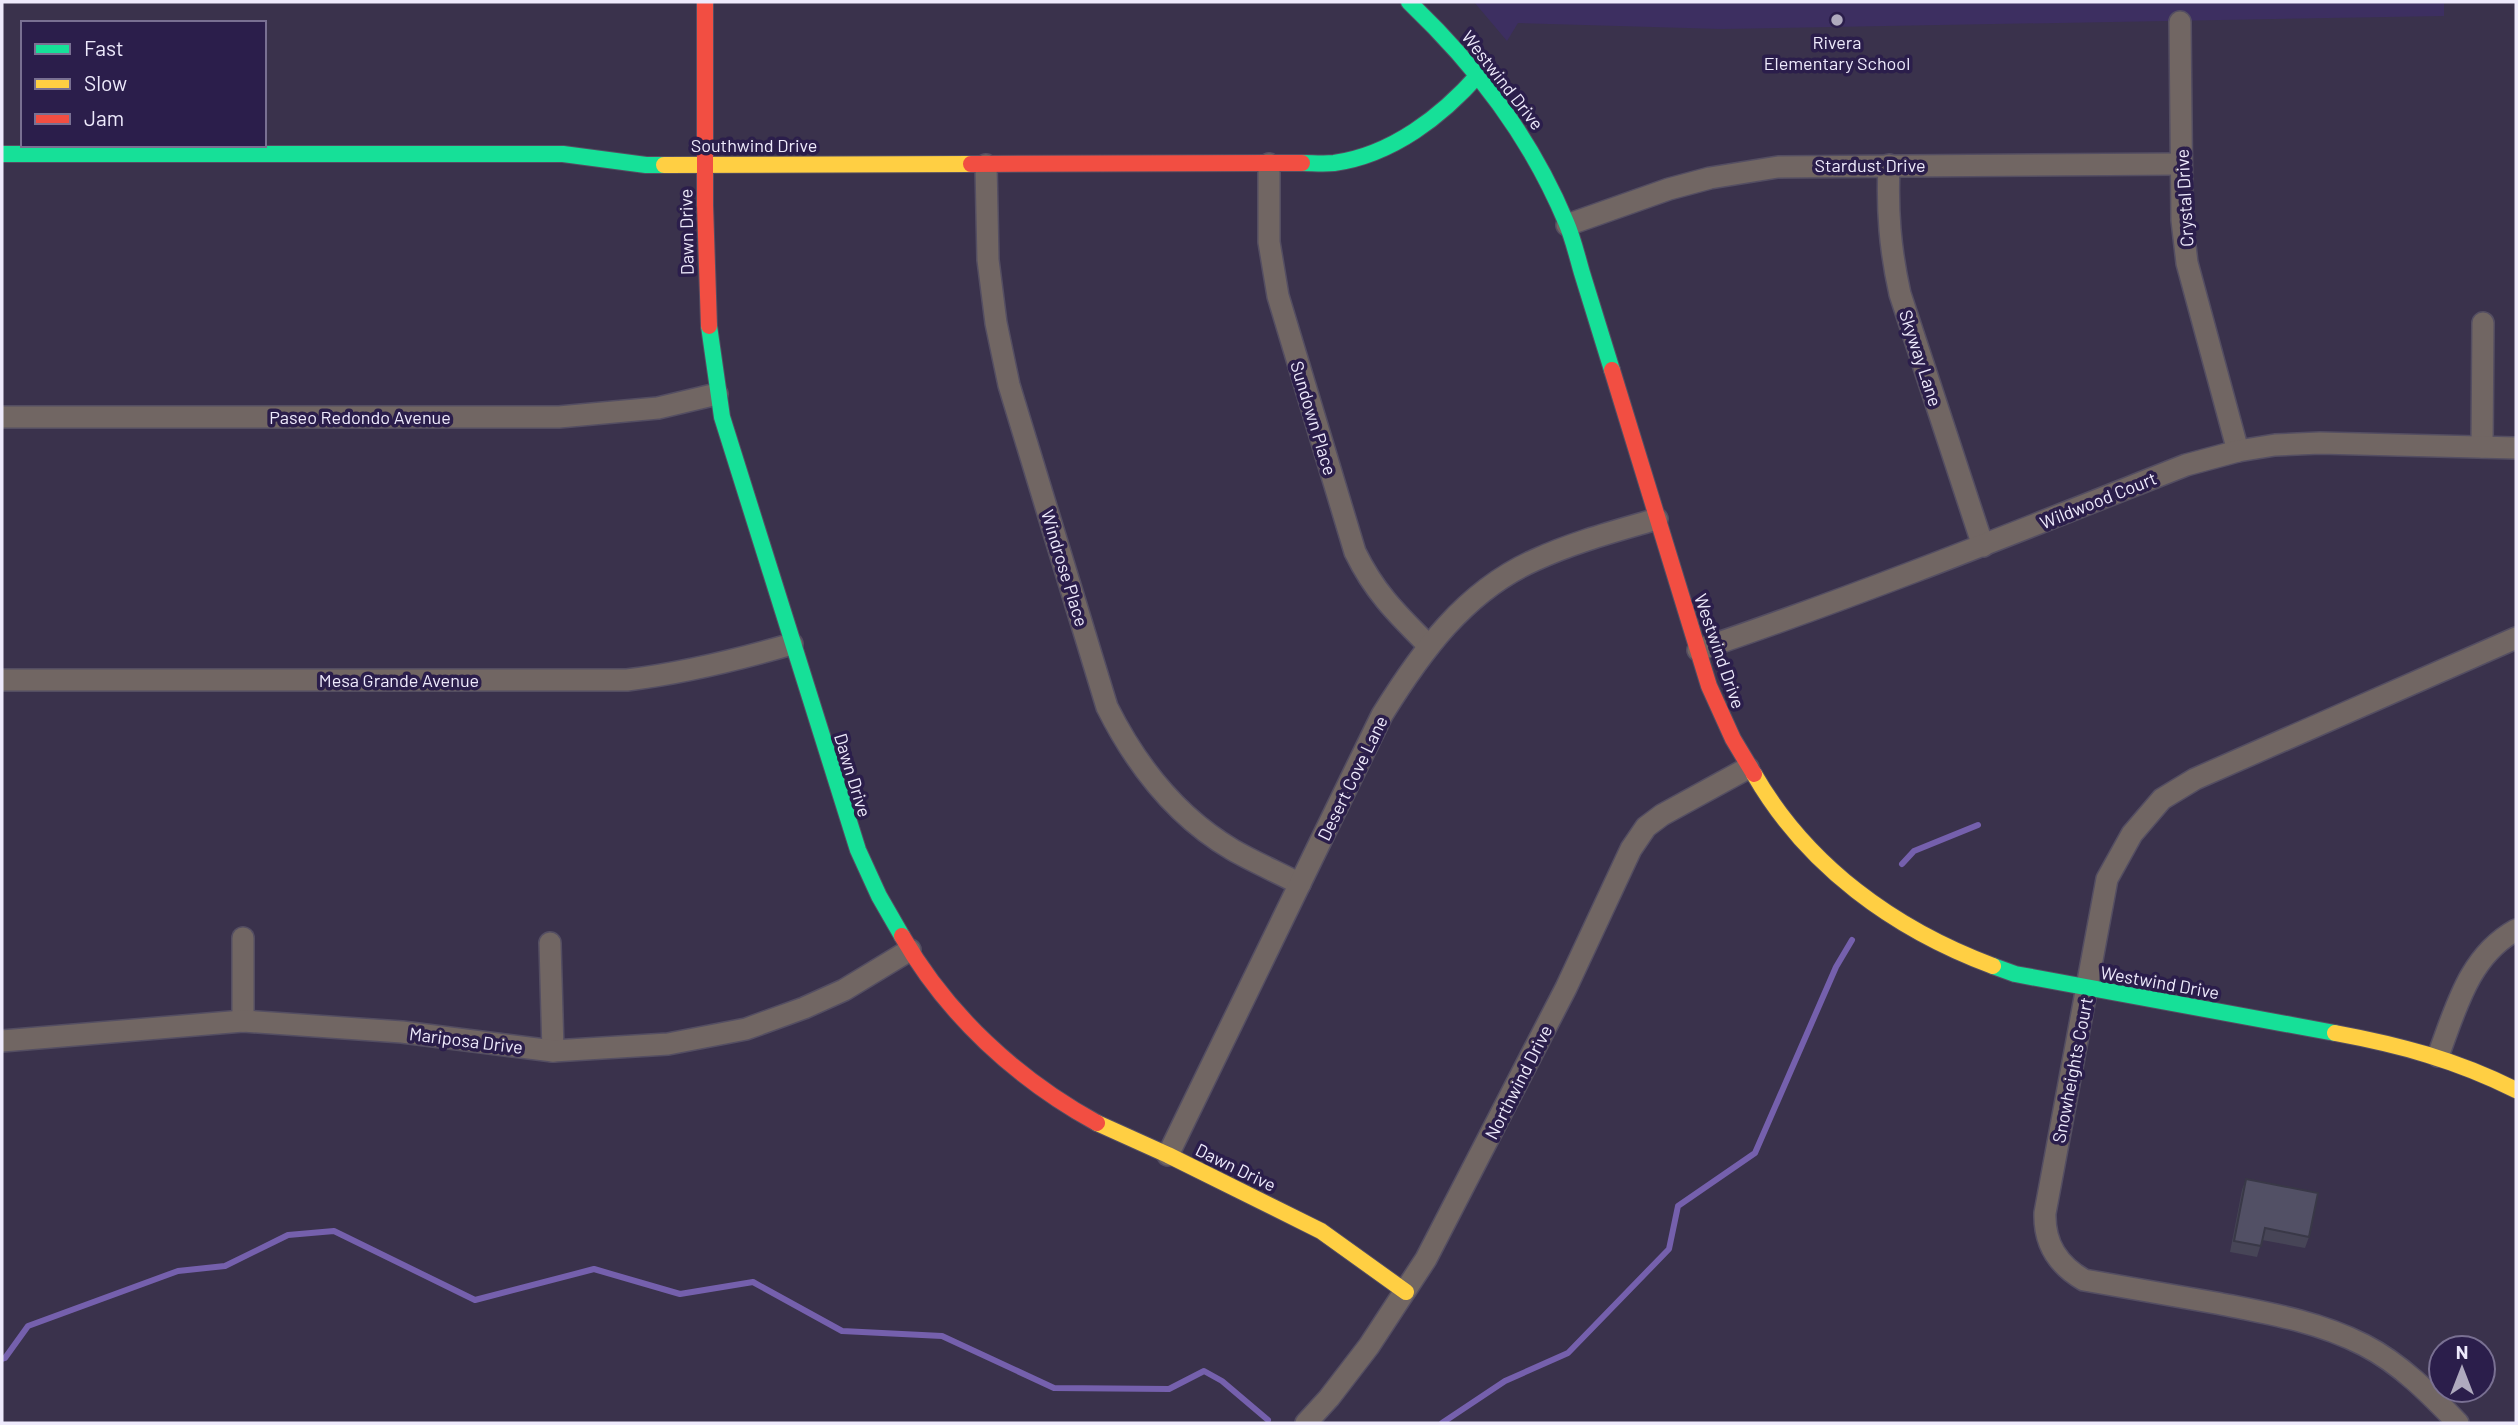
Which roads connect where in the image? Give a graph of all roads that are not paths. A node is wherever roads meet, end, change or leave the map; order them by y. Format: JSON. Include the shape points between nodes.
{"nodes":[{"id":1,"x":705,"y":2,"type":"edge"},
{"id":2,"x":1409,"y":2,"type":"edge"},
{"id":3,"x":2180,"y":22,"type":"dead end"},
{"id":4,"x":1479,"y":74,"type":"junction"},
{"id":5,"x":2,"y":154,"type":"edge"},
{"id":6,"x":705,"y":164,"type":"junction"},
{"id":7,"x":1269,"y":164,"type":"junction"},
{"id":8,"x":2181,"y":164,"type":"junction"},
{"id":9,"x":985,"y":165,"type":"junction"},
{"id":10,"x":1889,"y":165,"type":"junction"},
{"id":11,"x":1567,"y":225,"type":"junction"},
{"id":12,"x":2483,"y":323,"type":"dead end"},
{"id":13,"x":717,"y":394,"type":"junction"},
{"id":14,"x":2,"y":417,"type":"edge"},
{"id":15,"x":2482,"y":447,"type":"junction"},
{"id":16,"x":2516,"y":448,"type":"edge"},
{"id":17,"x":2238,"y":451,"type":"junction"},
{"id":18,"x":1657,"y":519,"type":"junction"},
{"id":19,"x":1983,"y":546,"type":"junction"},
{"id":20,"x":2516,"y":638,"type":"edge"},
{"id":21,"x":792,"y":644,"type":"junction"},
{"id":22,"x":1429,"y":646,"type":"junction"},
{"id":23,"x":1698,"y":650,"type":"junction"},
{"id":24,"x":2,"y":680,"type":"edge"},
{"id":25,"x":1748,"y":768,"type":"junction"},
{"id":26,"x":1300,"y":884,"type":"junction"},
{"id":27,"x":2516,"y":930,"type":"edge"},
{"id":28,"x":243,"y":938,"type":"dead end"},
{"id":29,"x":550,"y":943,"type":"dead end"},
{"id":30,"x":910,"y":950,"type":"junction"},
{"id":31,"x":2088,"y":988,"type":"junction"},
{"id":32,"x":243,"y":1021,"type":"junction"},
{"id":33,"x":2,"y":1041,"type":"edge"},
{"id":34,"x":553,"y":1051,"type":"junction"},
{"id":35,"x":2438,"y":1056,"type":"junction"},
{"id":36,"x":2516,"y":1090,"type":"edge"},
{"id":37,"x":1168,"y":1155,"type":"junction"},
{"id":38,"x":1406,"y":1292,"type":"junction"},
{"id":39,"x":1306,"y":1423,"type":"edge"},
{"id":40,"x":2458,"y":1423,"type":"edge"}],
"edges":[{"from":1,"to":6,"type":"street","name":"Dawn Drive"},
{"from":2,"to":4,"type":"street","name":"Westwind Drive"},
{"from":3,"to":8,"type":"street","name":"Crystal Drive"},
{"from":4,"to":7,"type":"street","name":"Southwind Drive","via":[[1440,115],[1398,142],[1334,163]]},
{"from":4,"to":11,"type":"street","name":"Westwind Drive","via":[[1530,146]]},
{"from":5,"to":6,"type":"street","name":"Southwind Drive","via":[[563,154],[646,165]]},
{"from":6,"to":9,"type":"street","name":"Southwind Drive"},
{"from":6,"to":13,"type":"street","name":"Dawn Drive","via":[[706,296]]},
{"from":7,"to":9,"type":"street","name":"Southwind Drive"},
{"from":7,"to":22,"type":"street","name":"Sundown Place","via":[[1269,242],[1278,296],[1355,552],[1383,600]]},
{"from":8,"to":10,"type":"street","name":"Stardust Drive"},
{"from":8,"to":17,"type":"street","name":"Crystal Drive","via":[[2187,263]]},
{"from":9,"to":26,"type":"street","name":"Windrose Place","via":[[988,260],[1009,385],[1107,707],[1122,738],[1168,799],[1233,850]]},
{"from":10,"to":11,"type":"street","name":"Stardust Drive","via":[[1778,167],[1710,177]]},
{"from":10,"to":19,"type":"street","name":"Skyway Lane","via":[[1887,213],[1900,294]]},
{"from":11,"to":18,"type":"street","name":"Westwind Drive"},
{"from":12,"to":15,"type":"street"},
{"from":13,"to":14,"type":"street","name":"Paseo Redondo Avenue","via":[[658,408],[559,417]]},
{"from":13,"to":21,"type":"street","name":"Dawn Drive"},
{"from":15,"to":16,"type":"street","name":"Wildwood Court"},
{"from":15,"to":17,"type":"street","name":"Wildwood Court","via":[[2320,443]]},
{"from":17,"to":19,"type":"street","name":"Wildwood Court","via":[[2186,465]]},
{"from":18,"to":22,"type":"street","name":"Desert Cove Lane","via":[[1532,561],[1475,598]]},
{"from":18,"to":23,"type":"street","name":"Westwind Drive"},
{"from":19,"to":23,"type":"street","name":"Wildwood Court"},
{"from":20,"to":31,"type":"street","name":"Snowheights Court","via":[[2234,761],[2162,799],[2132,834],[2107,878]]},
{"from":21,"to":24,"type":"street","name":"Mesa Grande Avenue","via":[[677,674],[627,680]]},
{"from":21,"to":30,"type":"street","name":"Dawn Drive","via":[[858,850]]},
{"from":22,"to":26,"type":"street","name":"Desert Cove Lane","via":[[1382,715]]},
{"from":23,"to":25,"type":"street","name":"Westwind Drive","via":[[1724,721]]},
{"from":25,"to":31,"type":"street","name":"Westwind Drive","via":[[1805,844],[1846,885],[1883,913],[1915,933],[1985,964]]},
{"from":25,"to":38,"type":"street","name":"Northwind Drive","via":[[1662,815],[1646,827],[1631,849],[1467,1183]]},
{"from":26,"to":37,"type":"street","name":"Desert Cove Lane"},
{"from":27,"to":35,"type":"street","via":[[2478,963]]},
{"from":28,"to":32,"type":"street"},
{"from":29,"to":34,"type":"street"},
{"from":30,"to":34,"type":"street","name":"Mariposa Drive","via":[[844,990],[746,1029],[668,1044]]},
{"from":30,"to":37,"type":"street","name":"Dawn Drive","via":[[953,1007],[996,1053],[1066,1106],[1112,1132]]},
{"from":31,"to":35,"type":"street","name":"Westwind Drive"},
{"from":31,"to":40,"type":"street","name":"Snowheights Court","via":[[2045,1213],[2048,1242],[2056,1258],[2084,1280],[2291,1317],[2330,1329],[2394,1364]]},
{"from":32,"to":33,"type":"street","name":"Mariposa Drive"},
{"from":32,"to":34,"type":"street","name":"Mariposa Drive","via":[[402,1032]]},
{"from":35,"to":36,"type":"street","name":"Westwind Drive"},
{"from":37,"to":38,"type":"street","name":"Dawn Drive","via":[[1321,1231]]},
{"from":38,"to":39,"type":"street","name":"Northwind Drive"}]}
